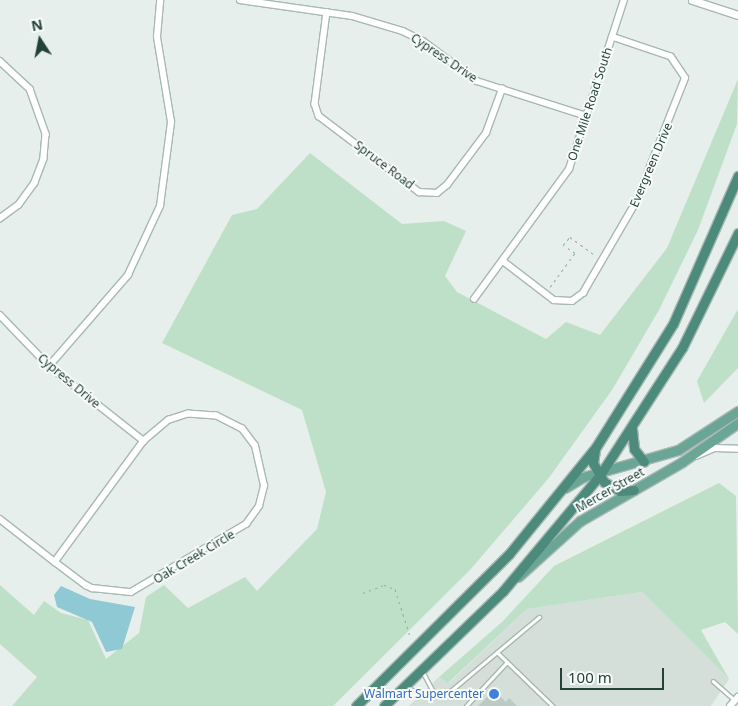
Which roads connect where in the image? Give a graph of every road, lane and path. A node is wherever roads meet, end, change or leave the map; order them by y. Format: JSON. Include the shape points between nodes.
{"nodes":[{"id":1,"x":160,"y":0,"type":"edge"},
{"id":2,"x":240,"y":0,"type":"edge"},
{"id":3,"x":624,"y":0,"type":"edge"},
{"id":4,"x":692,"y":0,"type":"edge"},
{"id":5,"x":701,"y":1,"type":"edge"},
{"id":6,"x":718,"y":4,"type":"edge"},
{"id":7,"x":327,"y":12,"type":"junction"},
{"id":8,"x":738,"y":15,"type":"edge"},
{"id":9,"x":612,"y":37,"type":"junction"},
{"id":10,"x":0,"y":61,"type":"edge"},
{"id":11,"x":502,"y":89,"type":"junction"},
{"id":12,"x":587,"y":116,"type":"junction"},
{"id":13,"x":738,"y":176,"type":"edge"},
{"id":14,"x":0,"y":219,"type":"edge"},
{"id":15,"x":738,"y":233,"type":"edge"},
{"id":16,"x":596,"y":256,"type":"dead end"},
{"id":17,"x":503,"y":261,"type":"junction"},
{"id":18,"x":549,"y":288,"type":"dead end"},
{"id":19,"x":474,"y":299,"type":"dead end"},
{"id":20,"x":0,"y":315,"type":"edge"},
{"id":21,"x":49,"y":366,"type":"junction"},
{"id":22,"x":738,"y":411,"type":"edge"},
{"id":23,"x":738,"y":423,"type":"edge"},
{"id":24,"x":632,"y":429,"type":"junction"},
{"id":25,"x":144,"y":441,"type":"junction"},
{"id":26,"x":596,"y":447,"type":"junction"},
{"id":27,"x":738,"y":449,"type":"edge"},
{"id":28,"x":644,"y":462,"type":"junction"},
{"id":29,"x":682,"y":462,"type":"junction"},
{"id":30,"x":600,"y":474,"type":"junction"},
{"id":31,"x":634,"y":490,"type":"junction"},
{"id":32,"x":562,"y":491,"type":"junction"},
{"id":33,"x":0,"y":519,"type":"edge"},
{"id":34,"x":55,"y":562,"type":"junction"},
{"id":35,"x":503,"y":590,"type":"junction"},
{"id":36,"x":363,"y":593,"type":"dead end"},
{"id":37,"x":539,"y":617,"type":"dead end"},
{"id":38,"x":417,"y":648,"type":"junction"},
{"id":39,"x":497,"y":652,"type":"junction"},
{"id":40,"x":507,"y":662,"type":"junction"},
{"id":41,"x":423,"y":672,"type":"junction"},
{"id":42,"x":714,"y":680,"type":"dead end"},
{"id":43,"x":406,"y":688,"type":"junction"},
{"id":44,"x":435,"y":695,"type":"junction"},
{"id":45,"x":737,"y":699,"type":"edge"},
{"id":46,"x":356,"y":706,"type":"edge"},
{"id":47,"x":384,"y":706,"type":"edge"},
{"id":48,"x":466,"y":706,"type":"edge"},
{"id":49,"x":553,"y":706,"type":"edge"},
{"id":50,"x":730,"y":706,"type":"edge"}],
"edges":[{"from":1,"to":21,"type":"street","via":[[156,26],[171,122],[160,206],[128,275]]},
{"from":2,"to":7,"type":"street","name":"Cypress Drive"},
{"from":3,"to":9,"type":"street","name":"One Mile Road South"},
{"from":4,"to":5,"type":"street"},
{"from":5,"to":6,"type":"street"},
{"from":6,"to":8,"type":"street"},
{"from":7,"to":11,"type":"street","name":"Cypress Drive","via":[[413,35],[469,76]]},
{"from":7,"to":11,"type":"street","name":"Spruce Road","via":[[315,104],[319,116],[419,192],[437,193],[447,185],[486,133]]},
{"from":9,"to":12,"type":"street","name":"One Mile Road South"},
{"from":9,"to":17,"type":"street","name":"Evergreen Drive","via":[[671,57],[685,78],[636,202],[583,293],[572,301],[554,300]]},
{"from":10,"to":14,"type":"street","via":[[22,79],[37,100],[46,146],[35,183],[19,205]]},
{"from":11,"to":12,"type":"street","name":"Cypress Drive"},
{"from":12,"to":17,"type":"street","name":"One Mile Road South","via":[[562,181]]},
{"from":13,"to":26,"type":"highway","via":[[673,324]]},
{"from":15,"to":24,"type":"highway","via":[[695,324]]},
{"from":16,"to":18,"type":"path","via":[[570,237],[563,245],[575,253]]},
{"from":17,"to":19,"type":"street","name":"One Mile Road South"},
{"from":20,"to":21,"type":"street","name":"Cypress Drive"},
{"from":21,"to":25,"type":"street","name":"Cypress Drive"},
{"from":22,"to":28,"type":"main road","name":"Mercer Street","via":[[692,443]]},
{"from":23,"to":29,"type":"main road","name":"Mercer Street"},
{"from":24,"to":28,"type":"highway","via":[[634,449]]},
{"from":24,"to":30,"type":"highway"},
{"from":25,"to":34,"type":"street","name":"Oak Creek Circle"},
{"from":25,"to":34,"type":"street","name":"Oak Creek Circle","via":[[161,425],[188,414],[208,414],[233,423],[255,446],[263,466],[263,492],[253,516],[232,535],[131,592],[92,588]]},
{"from":26,"to":30,"type":"highway","via":[[593,463]]},
{"from":26,"to":32,"type":"highway"},
{"from":27,"to":29,"type":"street","via":[[716,448]]},
{"from":28,"to":30,"type":"main road","name":"Mercer Street"},
{"from":29,"to":31,"type":"main road","name":"Mercer Street"},
{"from":30,"to":31,"type":"highway","via":[[610,488]]},
{"from":30,"to":32,"type":"main road","name":"Mercer Street","via":[[574,481]]},
{"from":30,"to":35,"type":"highway"},
{"from":31,"to":35,"type":"main road","name":"Mercer Street","via":[[580,521]]},
{"from":32,"to":38,"type":"highway","via":[[509,554]]},
{"from":33,"to":34,"type":"street"},
{"from":35,"to":41,"type":"highway"},
{"from":36,"to":38,"type":"path","via":[[384,585],[394,589],[404,627]]},
{"from":37,"to":39,"type":"lane"},
{"from":38,"to":46,"type":"highway"},
{"from":39,"to":40,"type":"lane"},
{"from":39,"to":44,"type":"lane","via":[[454,689]]},
{"from":40,"to":48,"type":"lane"},
{"from":40,"to":49,"type":"lane"},
{"from":41,"to":43,"type":"highway"},
{"from":41,"to":44,"type":"lane"},
{"from":42,"to":45,"type":"lane"},
{"from":43,"to":44,"type":"lane"},
{"from":43,"to":47,"type":"highway"},
{"from":45,"to":50,"type":"street"}]}
